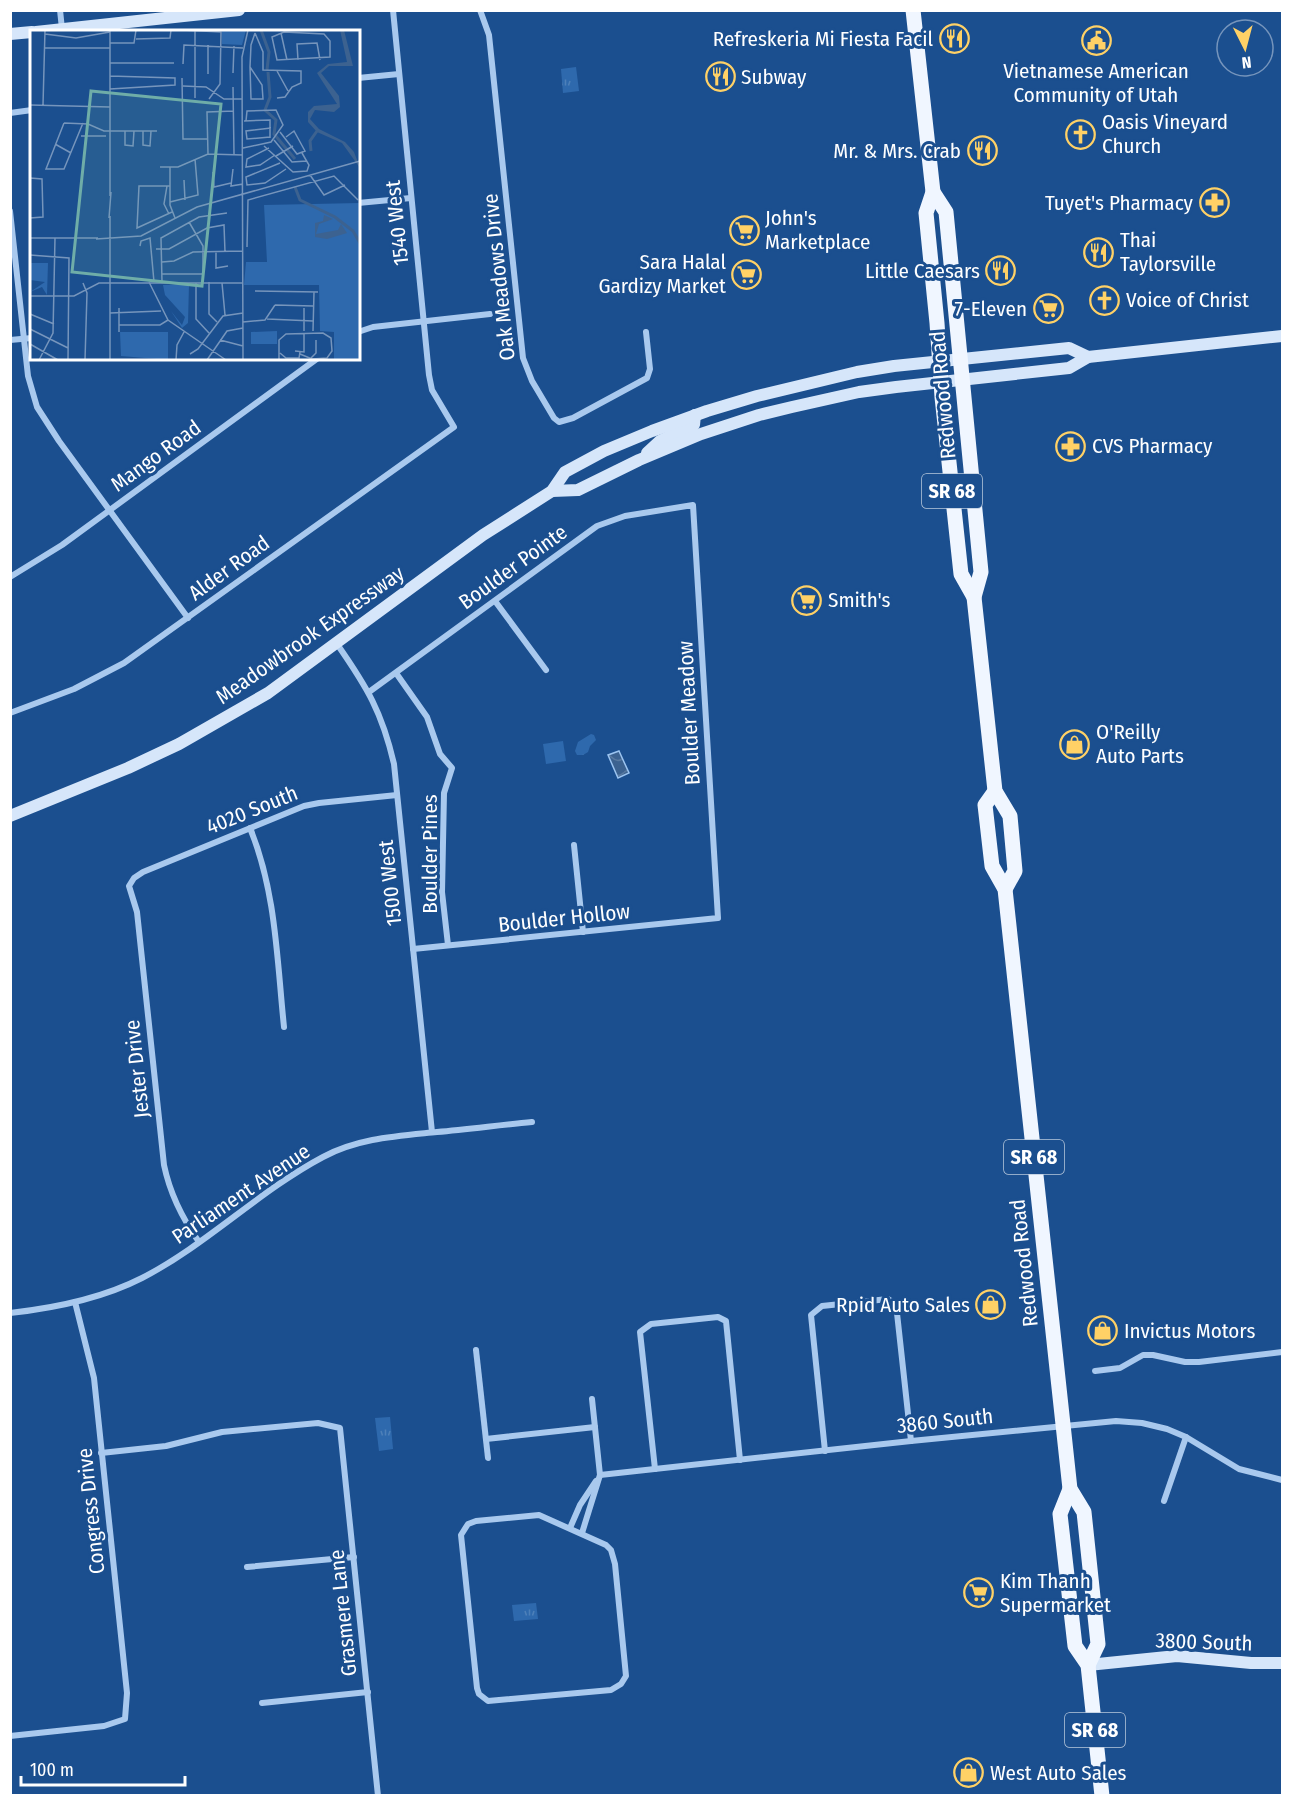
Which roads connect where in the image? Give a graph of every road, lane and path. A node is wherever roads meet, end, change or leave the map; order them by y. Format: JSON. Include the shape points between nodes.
{"nodes":[{"id":1,"x":60,"y":10,"type":"edge"},
{"id":2,"x":239,"y":10,"type":"edge"},
{"id":3,"x":393,"y":10,"type":"edge"},
{"id":4,"x":480,"y":10,"type":"edge"},
{"id":5,"x":913,"y":10,"type":"edge"},
{"id":6,"x":62,"y":29,"type":"junction"},
{"id":7,"x":53,"y":30,"type":"edge"},
{"id":8,"x":30,"y":32,"type":"edge"},
{"id":9,"x":10,"y":34,"type":"edge"},
{"id":10,"x":399,"y":74,"type":"junction"},
{"id":11,"x":360,"y":78,"type":"edge"},
{"id":12,"x":30,"y":110,"type":"edge"},
{"id":13,"x":10,"y":114,"type":"edge"},
{"id":14,"x":933,"y":192,"type":"junction"},
{"id":15,"x":411,"y":198,"type":"junction"},
{"id":16,"x":360,"y":203,"type":"edge"},
{"id":17,"x":10,"y":211,"type":"edge"},
{"id":18,"x":490,"y":314,"type":"dead end"},
{"id":19,"x":423,"y":321,"type":"junction"},
{"id":20,"x":360,"y":331,"type":"edge"},
{"id":21,"x":646,"y":332,"type":"dead end"},
{"id":22,"x":1282,"y":336,"type":"edge"},
{"id":23,"x":28,"y":338,"type":"edge"},
{"id":24,"x":10,"y":340,"type":"edge"},
{"id":25,"x":1088,"y":357,"type":"junction"},
{"id":26,"x":961,"y":359,"type":"junction"},
{"id":27,"x":315,"y":360,"type":"edge"},
{"id":28,"x":940,"y":361,"type":"junction"},
{"id":29,"x":962,"y":380,"type":"junction"},
{"id":30,"x":942,"y":382,"type":"junction"},
{"id":31,"x":695,"y":415,"type":"junction"},
{"id":32,"x":453,"y":427,"type":"joint"},
{"id":33,"x":639,"y":460,"type":"junction"},
{"id":34,"x":552,"y":491,"type":"junction"},
{"id":35,"x":693,"y":505,"type":"joint"},
{"id":36,"x":110,"y":510,"type":"junction"},
{"id":37,"x":10,"y":577,"type":"edge"},
{"id":38,"x":974,"y":597,"type":"junction"},
{"id":39,"x":495,"y":601,"type":"junction"},
{"id":40,"x":188,"y":618,"type":"junction"},
{"id":41,"x":337,"y":644,"type":"junction"},
{"id":42,"x":546,"y":670,"type":"dead end"},
{"id":43,"x":396,"y":673,"type":"junction"},
{"id":44,"x":369,"y":692,"type":"junction"},
{"id":45,"x":10,"y":714,"type":"edge"},
{"id":46,"x":994,"y":791,"type":"junction"},
{"id":47,"x":397,"y":795,"type":"junction"},
{"id":48,"x":10,"y":816,"type":"edge"},
{"id":49,"x":250,"y":828,"type":"junction"},
{"id":50,"x":574,"y":845,"type":"dead end"},
{"id":51,"x":129,"y":886,"type":"joint"},
{"id":52,"x":1005,"y":889,"type":"junction"},
{"id":53,"x":718,"y":918,"type":"joint"},
{"id":54,"x":583,"y":933,"type":"junction"},
{"id":55,"x":448,"y":945,"type":"junction"},
{"id":56,"x":413,"y":949,"type":"junction"},
{"id":57,"x":284,"y":1027,"type":"dead end"},
{"id":58,"x":532,"y":1122,"type":"dead end"},
{"id":59,"x":432,"y":1132,"type":"junction"},
{"id":60,"x":199,"y":1242,"type":"junction"},
{"id":61,"x":75,"y":1302,"type":"junction"},
{"id":62,"x":10,"y":1313,"type":"edge"},
{"id":63,"x":476,"y":1350,"type":"dead end"},
{"id":64,"x":1282,"y":1352,"type":"edge"},
{"id":65,"x":1095,"y":1371,"type":"dead end"},
{"id":66,"x":592,"y":1399,"type":"dead end"},
{"id":67,"x":1063,"y":1425,"type":"junction"},
{"id":68,"x":595,"y":1427,"type":"junction"},
{"id":69,"x":1186,"y":1437,"type":"junction"},
{"id":70,"x":486,"y":1439,"type":"junction"},
{"id":71,"x":911,"y":1441,"type":"junction"},
{"id":72,"x":825,"y":1451,"type":"junction"},
{"id":73,"x":101,"y":1453,"type":"junction"},
{"id":74,"x":488,"y":1458,"type":"dead end"},
{"id":75,"x":740,"y":1460,"type":"junction"},
{"id":76,"x":655,"y":1469,"type":"junction"},
{"id":77,"x":600,"y":1475,"type":"junction"},
{"id":78,"x":1282,"y":1480,"type":"edge"},
{"id":79,"x":1070,"y":1489,"type":"junction"},
{"id":80,"x":1164,"y":1502,"type":"dead end"},
{"id":81,"x":570,"y":1528,"type":"junction"},
{"id":82,"x":582,"y":1533,"type":"junction"},
{"id":83,"x":354,"y":1557,"type":"junction"},
{"id":84,"x":247,"y":1567,"type":"dead end"},
{"id":85,"x":1282,"y":1663,"type":"edge"},
{"id":86,"x":1088,"y":1665,"type":"junction"},
{"id":87,"x":368,"y":1692,"type":"junction"},
{"id":88,"x":262,"y":1703,"type":"dead end"},
{"id":89,"x":10,"y":1736,"type":"edge"},
{"id":90,"x":378,"y":1796,"type":"edge"},
{"id":91,"x":1102,"y":1796,"type":"edge"}],
"edges":[{"from":1,"to":6,"type":"street"},
{"from":2,"to":6,"type":"main road"},
{"from":3,"to":10,"type":"street","name":"1540 West"},
{"from":4,"to":21,"type":"street","name":"Oak Meadows Drive","via":[[489,35],[523,358],[554,418],[560,422],[573,418],[647,378],[650,369]]},
{"from":5,"to":14,"type":"main road","name":"Redwood Road","number":"SR 68"},
{"from":6,"to":7,"type":"main road"},
{"from":8,"to":9,"type":"main road"},
{"from":10,"to":11,"type":"street"},
{"from":10,"to":15,"type":"street","name":"1540 West"},
{"from":12,"to":13,"type":"street"},
{"from":14,"to":26,"type":"main road","name":"Redwood Road","number":"SR 68","via":[[946,212]]},
{"from":14,"to":28,"type":"main road","name":"Redwood Road","number":"SR 68","via":[[926,213]]},
{"from":15,"to":16,"type":"street"},
{"from":15,"to":19,"type":"street","name":"1540 West"},
{"from":17,"to":23,"type":"street"},
{"from":18,"to":19,"type":"street"},
{"from":19,"to":20,"type":"street"},
{"from":19,"to":32,"type":"street","name":"1540 West","via":[[432,390]]},
{"from":22,"to":25,"type":"main road"},
{"from":23,"to":24,"type":"street"},
{"from":23,"to":36,"type":"street","via":[[28,376],[37,407]]},
{"from":25,"to":26,"type":"main road","name":"Meadowbrook Expressway","via":[[1069,348]]},
{"from":25,"to":29,"type":"main road","name":"Meadowbrook Expressway","via":[[1069,368]]},
{"from":26,"to":28,"type":"main road","name":"Meadowbrook Expressway"},
{"from":26,"to":29,"type":"main road","name":"Redwood Road","number":"SR 68"},
{"from":27,"to":36,"type":"street","name":"Mango Road"},
{"from":28,"to":30,"type":"main road","name":"Redwood Road","number":"SR 68"},
{"from":28,"to":31,"type":"main road","name":"Meadowbrook Expressway","via":[[857,372]]},
{"from":29,"to":30,"type":"main road","name":"Meadowbrook Expressway"},
{"from":29,"to":38,"type":"main road","name":"Redwood Road","number":"SR 68","via":[[981,572]]},
{"from":30,"to":33,"type":"main road","name":"Meadowbrook Expressway","via":[[859,392],[759,415]]},
{"from":30,"to":38,"type":"main road","name":"Redwood Road","number":"SR 68","via":[[961,574]]},
{"from":31,"to":33,"type":"main road","via":[[694,426],[660,441]]},
{"from":31,"to":34,"type":"main road","name":"Meadowbrook Expressway","via":[[588,459],[565,472]]},
{"from":32,"to":40,"type":"street","name":"Alder Road"},
{"from":33,"to":34,"type":"main road","name":"Meadowbrook Expressway","via":[[578,490]]},
{"from":34,"to":41,"type":"main road","name":"Meadowbrook Expressway","via":[[483,535]]},
{"from":35,"to":39,"type":"street","name":"Boulder Pointe","via":[[625,516],[597,526]]},
{"from":35,"to":53,"type":"street","name":"Boulder Meadow"},
{"from":36,"to":37,"type":"street","name":"Mango Road"},
{"from":36,"to":40,"type":"street"},
{"from":38,"to":46,"type":"main road","name":"Redwood Road","number":"SR 68"},
{"from":39,"to":42,"type":"street"},
{"from":39,"to":43,"type":"street","name":"Boulder Pointe"},
{"from":40,"to":45,"type":"street","name":"Alder Road","via":[[101,676]]},
{"from":41,"to":44,"type":"street","name":"1500 West"},
{"from":41,"to":48,"type":"main road","name":"Meadowbrook Expressway","via":[[268,693],[179,744]]},
{"from":43,"to":44,"type":"street","name":"Boulder Pointe"},
{"from":43,"to":55,"type":"street","name":"Boulder Pines","via":[[427,717],[440,754],[452,768],[444,793],[442,892]]},
{"from":44,"to":47,"type":"street","name":"1500 West","via":[[387,735]]},
{"from":46,"to":52,"type":"main road","name":"Redwood Road","number":"SR 68","via":[[985,805],[992,866]]},
{"from":46,"to":52,"type":"main road","name":"Redwood Road","number":"SR 68","via":[[1010,816],[1016,871]]},
{"from":47,"to":49,"type":"street","name":"4020 South","via":[[319,803]]},
{"from":47,"to":56,"type":"street","name":"1500 West"},
{"from":49,"to":51,"type":"street","name":"4020 South","via":[[143,872]]},
{"from":49,"to":57,"type":"street","via":[[268,878]]},
{"from":50,"to":54,"type":"street"},
{"from":51,"to":60,"type":"street","name":"Jester Drive","via":[[136,912],[168,1187]]},
{"from":52,"to":67,"type":"main road","name":"Redwood Road","number":"SR 68"},
{"from":53,"to":54,"type":"street","name":"Boulder Hollow"},
{"from":54,"to":55,"type":"street","name":"Boulder Hollow"},
{"from":55,"to":56,"type":"street","name":"Boulder Hollow"},
{"from":56,"to":59,"type":"street","name":"1500 West"},
{"from":58,"to":59,"type":"street","name":"Parliament Avenue"},
{"from":59,"to":60,"type":"street","name":"Parliament Avenue","via":[[380,1138],[324,1156]]},
{"from":60,"to":61,"type":"street","name":"Parliament Avenue","via":[[140,1279]]},
{"from":61,"to":62,"type":"street","name":"Parliament Avenue"},
{"from":61,"to":73,"type":"street","name":"Congress Drive","via":[[91,1362]]},
{"from":63,"to":70,"type":"street"},
{"from":64,"to":65,"type":"street","via":[[1199,1362],[1143,1355],[1120,1368]]},
{"from":66,"to":68,"type":"street"},
{"from":67,"to":69,"type":"street","name":"3860 South","via":[[1142,1423]]},
{"from":67,"to":71,"type":"street","name":"3860 South"},
{"from":67,"to":79,"type":"main road","name":"Redwood Road","number":"SR 68"},
{"from":68,"to":70,"type":"street"},
{"from":68,"to":77,"type":"street"},
{"from":69,"to":78,"type":"street","name":"3860 South","via":[[1239,1469]]},
{"from":69,"to":80,"type":"street"},
{"from":70,"to":74,"type":"street"},
{"from":71,"to":72,"type":"street","name":"3860 South"},
{"from":71,"to":72,"type":"street","via":[[896,1304],[888,1299],[822,1306],[811,1315]]},
{"from":72,"to":75,"type":"street","name":"3860 South"},
{"from":73,"to":83,"type":"street","name":"Grasmere Lane","via":[[166,1446],[222,1432],[318,1423],[340,1428]]},
{"from":73,"to":89,"type":"street","name":"Congress Drive","via":[[127,1693],[125,1719],[104,1726]]},
{"from":75,"to":76,"type":"street","name":"3860 South"},
{"from":75,"to":76,"type":"street","via":[[726,1321],[718,1317],[651,1324],[640,1332]]},
{"from":76,"to":77,"type":"street","name":"3860 South"},
{"from":77,"to":81,"type":"street"},
{"from":77,"to":82,"type":"street"},
{"from":79,"to":86,"type":"main road","name":"Redwood Road","number":"SR 68","via":[[1060,1514],[1075,1646]]},
{"from":79,"to":86,"type":"main road","name":"Redwood Road","number":"SR 68","via":[[1084,1512],[1097,1633],[1098,1644]]},
{"from":81,"to":82,"type":"street"},
{"from":81,"to":82,"type":"street","via":[[540,1515],[476,1521],[461,1534],[476,1676],[479,1694],[488,1701],[612,1690],[624,1681],[614,1557],[606,1545]]},
{"from":83,"to":84,"type":"street"},
{"from":83,"to":87,"type":"street","name":"Grasmere Lane"},
{"from":85,"to":86,"type":"main road","name":"3800 South","via":[[1177,1656]]},
{"from":86,"to":91,"type":"main road","name":"Redwood Road","number":"SR 68"},
{"from":87,"to":88,"type":"street"},
{"from":87,"to":90,"type":"street","name":"Grasmere Lane"}]}
